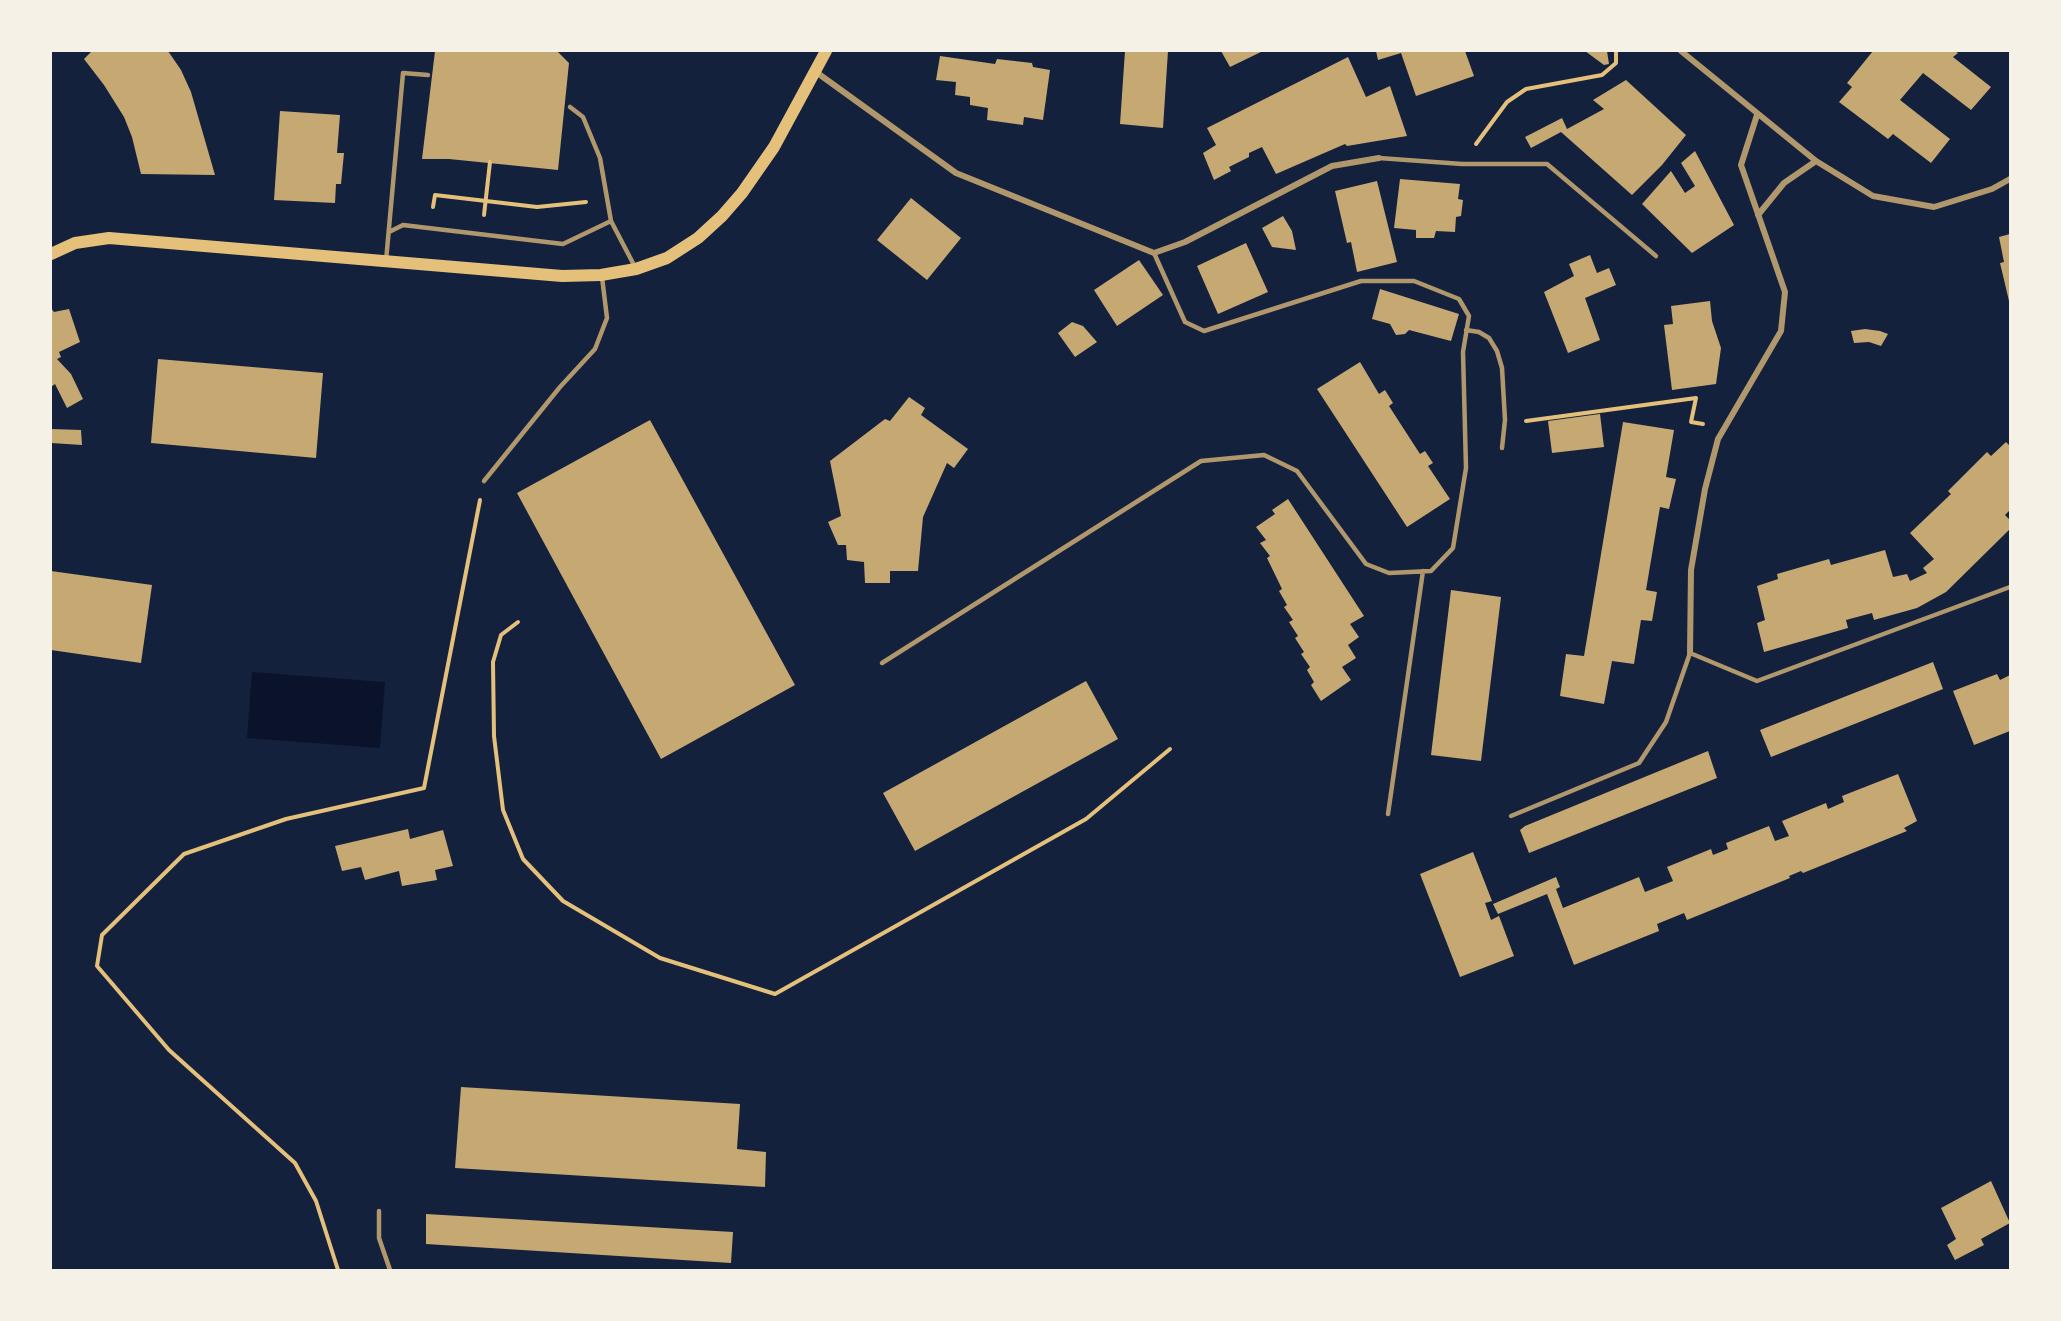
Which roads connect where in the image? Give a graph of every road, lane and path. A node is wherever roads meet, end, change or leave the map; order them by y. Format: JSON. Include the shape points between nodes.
{"nodes":[{"id":1,"x":825,"y":51,"type":"edge"},
{"id":2,"x":1616,"y":51,"type":"edge"},
{"id":3,"x":1681,"y":51,"type":"edge"},
{"id":4,"x":816,"y":72,"type":"junction"},
{"id":5,"x":428,"y":75,"type":"dead end"},
{"id":6,"x":570,"y":107,"type":"dead end"},
{"id":7,"x":1757,"y":115,"type":"junction"},
{"id":8,"x":1379,"y":158,"type":"joint"},
{"id":9,"x":1816,"y":161,"type":"junction"},
{"id":10,"x":490,"y":162,"type":"dead end"},
{"id":11,"x":1462,"y":164,"type":"junction"},
{"id":12,"x":2010,"y":179,"type":"edge"},
{"id":13,"x":608,"y":199,"type":"junction"},
{"id":14,"x":486,"y":201,"type":"junction"},
{"id":15,"x":1758,"y":215,"type":"junction"},
{"id":16,"x":484,"y":218,"type":"dead end"},
{"id":17,"x":611,"y":221,"type":"junction"},
{"id":18,"x":429,"y":228,"type":"junction"},
{"id":19,"x":389,"y":232,"type":"junction"},
{"id":20,"x":1154,"y":253,"type":"junction"},
{"id":21,"x":51,"y":254,"type":"edge"},
{"id":22,"x":1656,"y":256,"type":"dead end"},
{"id":23,"x":386,"y":261,"type":"junction"},
{"id":24,"x":636,"y":269,"type":"junction"},
{"id":25,"x":601,"y":275,"type":"junction"},
{"id":26,"x":1466,"y":330,"type":"junction"},
{"id":27,"x":1691,"y":418,"type":"dead end"},
{"id":28,"x":1505,"y":420,"type":"junction"},
{"id":29,"x":1502,"y":448,"type":"dead end"},
{"id":30,"x":484,"y":481,"type":"dead end"},
{"id":31,"x":480,"y":498,"type":"dead end"},
{"id":32,"x":1423,"y":571,"type":"junction"},
{"id":33,"x":2010,"y":586,"type":"edge"},
{"id":34,"x":518,"y":622,"type":"dead end"},
{"id":35,"x":1690,"y":653,"type":"junction"},
{"id":36,"x":882,"y":663,"type":"dead end"},
{"id":37,"x":1170,"y":749,"type":"dead end"},
{"id":38,"x":1388,"y":814,"type":"dead end"},
{"id":39,"x":1511,"y":816,"type":"dead end"},
{"id":40,"x":379,"y":1211,"type":"dead end"},
{"id":41,"x":338,"y":1270,"type":"edge"},
{"id":42,"x":390,"y":1270,"type":"edge"}],
"edges":[{"from":1,"to":4,"type":"main road"},
{"from":2,"to":11,"type":"path","via":[[1616,63],[1602,75],[1526,89],[1507,102]]},
{"from":3,"to":7,"type":"street"},
{"from":4,"to":20,"type":"street","via":[[956,173]]},
{"from":4,"to":24,"type":"main road","via":[[774,147],[722,216],[667,258]]},
{"from":5,"to":19,"type":"lane","via":[[403,73]]},
{"from":6,"to":13,"type":"lane","via":[[583,117],[600,158]]},
{"from":7,"to":9,"type":"street"},
{"from":7,"to":15,"type":"street","via":[[1741,165]]},
{"from":8,"to":11,"type":"lane"},
{"from":8,"to":20,"type":"street","via":[[1332,166],[1185,242]]},
{"from":9,"to":12,"type":"street","via":[[1873,196],[1934,207],[1992,189]]},
{"from":9,"to":15,"type":"street","via":[[1784,183]]},
{"from":10,"to":14,"type":"path"},
{"from":11,"to":22,"type":"lane","via":[[1547,164]]},
{"from":13,"to":14,"type":"path","via":[[537,207]]},
{"from":13,"to":17,"type":"lane"},
{"from":14,"to":16,"type":"path"},
{"from":14,"to":18,"type":"path","via":[[435,195]]},
{"from":15,"to":35,"type":"street","via":[[1785,292],[1781,331],[1718,439],[1691,570]]},
{"from":17,"to":18,"type":"lane","via":[[563,244]]},
{"from":17,"to":24,"type":"lane"},
{"from":18,"to":19,"type":"lane","via":[[403,225]]},
{"from":19,"to":23,"type":"lane"},
{"from":20,"to":26,"type":"lane","via":[[1185,322],[1204,331],[1361,280],[1414,281],[1459,299],[1469,316]]},
{"from":21,"to":23,"type":"main road","via":[[75,243],[109,238]]},
{"from":23,"to":25,"type":"main road","via":[[562,276]]},
{"from":24,"to":25,"type":"main road"},
{"from":25,"to":30,"type":"lane","via":[[607,318],[595,349]]},
{"from":26,"to":28,"type":"lane","via":[[1489,338],[1497,351],[1502,368]]},
{"from":26,"to":32,"type":"lane","via":[[1466,468],[1453,548],[1431,571]]},
{"from":27,"to":28,"type":"path","via":[[1696,398],[1528,421]]},
{"from":28,"to":29,"type":"lane"},
{"from":31,"to":41,"type":"path","via":[[424,788],[286,819],[184,854],[102,934],[97,966],[169,1050],[295,1164],[316,1202]]},
{"from":32,"to":36,"type":"lane","via":[[1389,573],[1366,564],[1297,471],[1264,455],[1201,461]]},
{"from":32,"to":38,"type":"lane"},
{"from":33,"to":35,"type":"lane","via":[[1757,681]]},
{"from":34,"to":37,"type":"path","via":[[501,635],[493,662],[494,736],[503,810],[523,859],[562,901],[660,957],[775,994],[1086,819]]},
{"from":35,"to":39,"type":"lane","via":[[1666,722],[1639,763]]},
{"from":40,"to":42,"type":"lane","via":[[379,1238]]}]}
